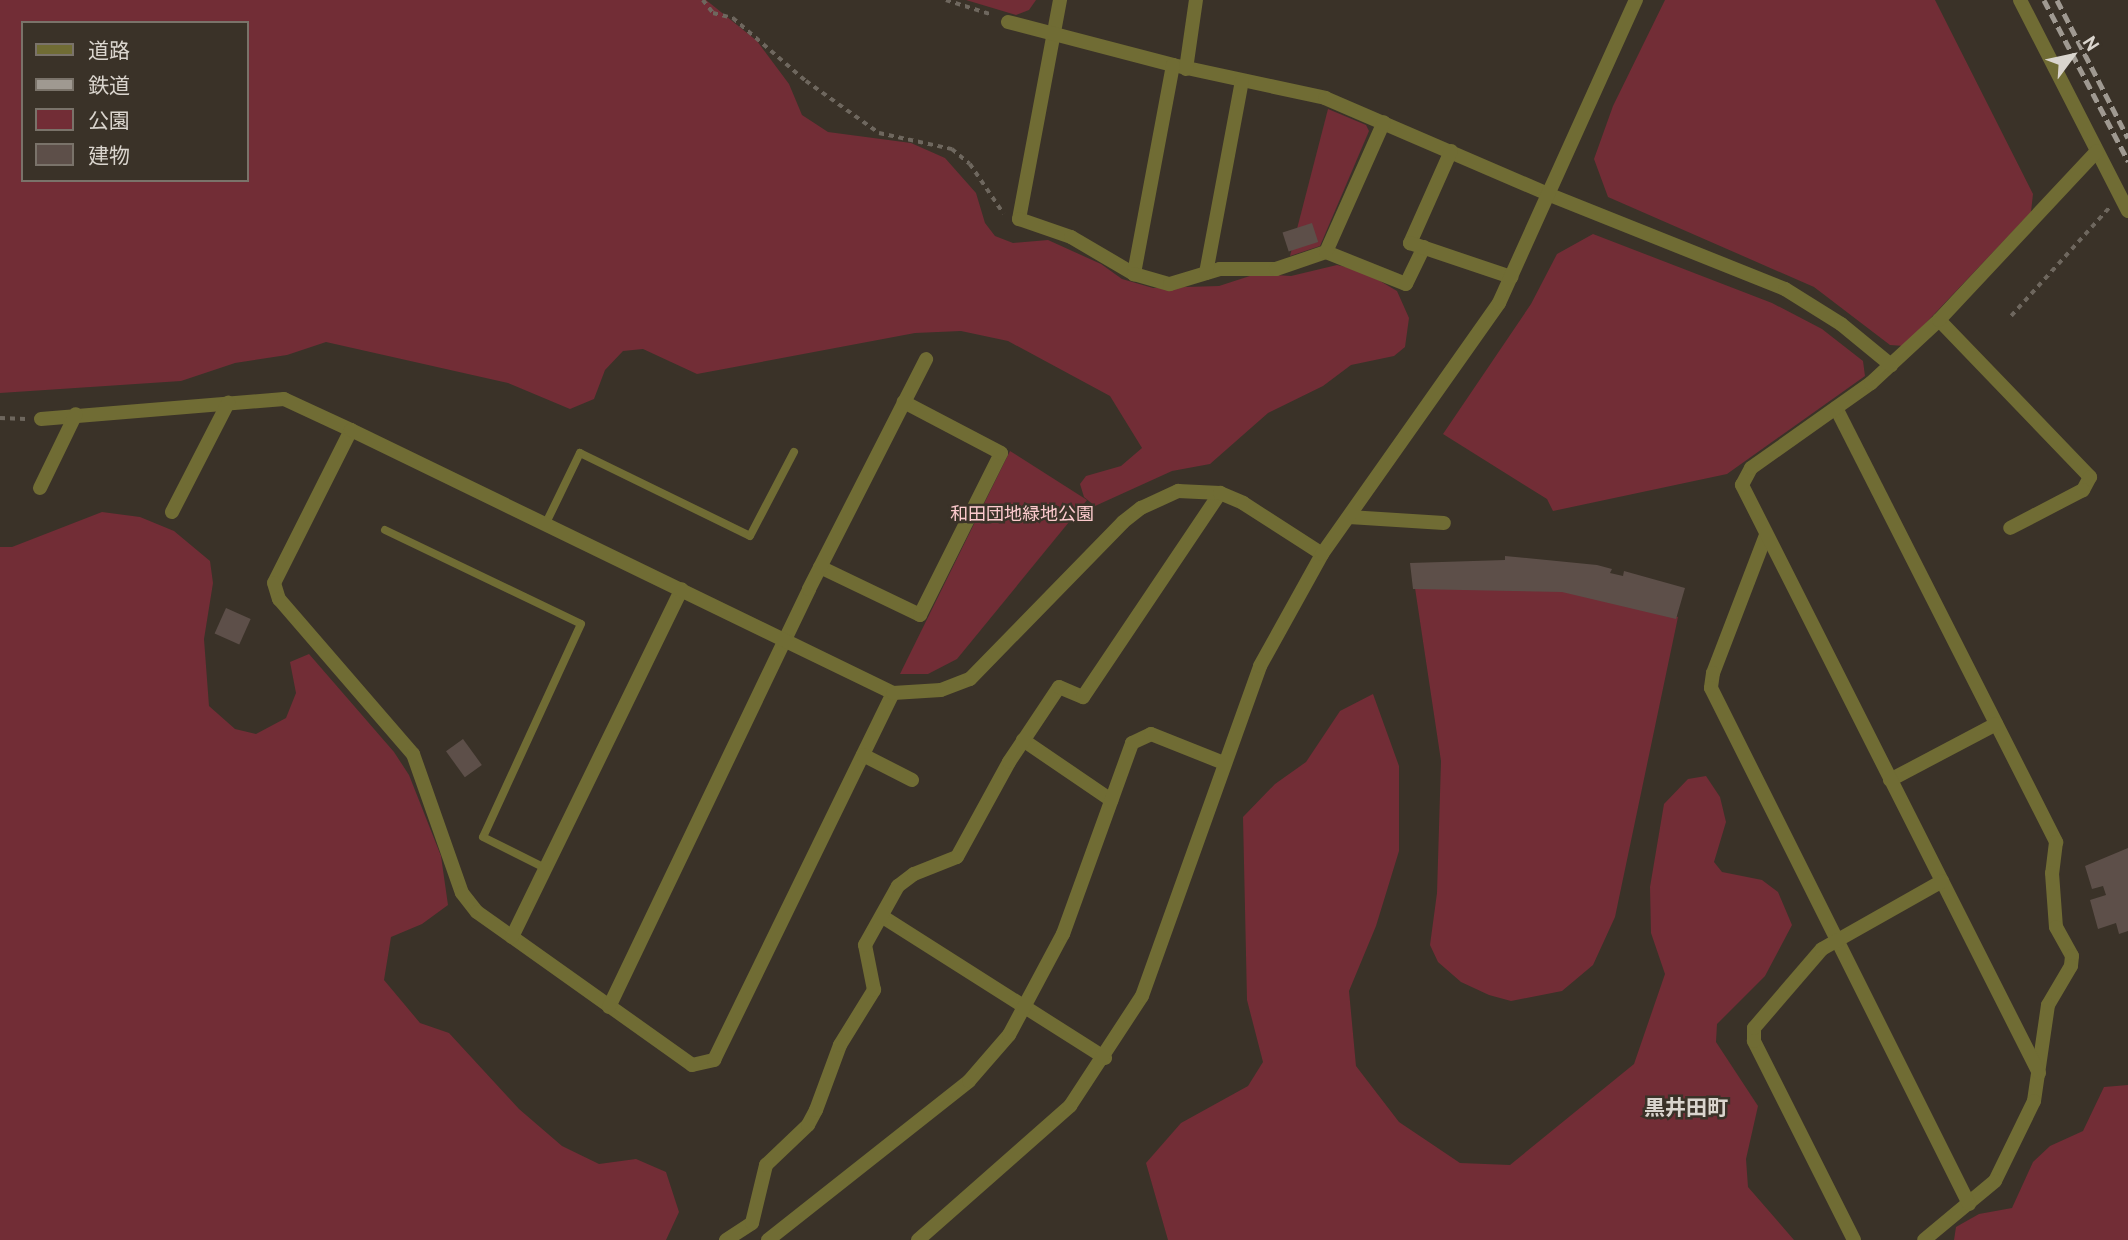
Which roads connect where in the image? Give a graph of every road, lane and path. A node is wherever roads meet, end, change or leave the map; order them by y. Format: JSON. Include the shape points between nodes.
{"nodes":[{"id":1,"x":703,"y":0,"type":"edge"},
{"id":2,"x":946,"y":0,"type":"edge"},
{"id":3,"x":1060,"y":0,"type":"edge"},
{"id":4,"x":1196,"y":0,"type":"edge"},
{"id":5,"x":1636,"y":0,"type":"edge"},
{"id":6,"x":2020,"y":0,"type":"edge"},
{"id":7,"x":1008,"y":22,"type":"joint"},
{"id":8,"x":1053,"y":36,"type":"junction"},
{"id":9,"x":1180,"y":67,"type":"junction"},
{"id":10,"x":1242,"y":81,"type":"junction"},
{"id":11,"x":1384,"y":122,"type":"junction"},
{"id":12,"x":1451,"y":151,"type":"junction"},
{"id":13,"x":2097,"y":151,"type":"junction"},
{"id":14,"x":1550,"y":195,"type":"junction"},
{"id":15,"x":2120,"y":196,"type":"junction"},
{"id":16,"x":2128,"y":211,"type":"edge"},
{"id":17,"x":1019,"y":219,"type":"junction"},
{"id":18,"x":1424,"y":247,"type":"junction"},
{"id":19,"x":1326,"y":252,"type":"junction"},
{"id":20,"x":1206,"y":273,"type":"junction"},
{"id":21,"x":1134,"y":274,"type":"junction"},
{"id":22,"x":1511,"y":277,"type":"junction"},
{"id":23,"x":2011,"y":316,"type":"dead end"},
{"id":24,"x":1939,"y":320,"type":"junction"},
{"id":25,"x":926,"y":359,"type":"dead end"},
{"id":26,"x":1891,"y":365,"type":"junction"},
{"id":27,"x":904,"y":402,"type":"junction"},
{"id":28,"x":228,"y":403,"type":"junction"},
{"id":29,"x":1836,"y":408,"type":"junction"},
{"id":30,"x":76,"y":414,"type":"junction"},
{"id":31,"x":0,"y":418,"type":"edge"},
{"id":32,"x":41,"y":419,"type":"joint"},
{"id":33,"x":351,"y":430,"type":"junction"},
{"id":34,"x":793,"y":452,"type":"dead end"},
{"id":35,"x":40,"y":488,"type":"dead end"},
{"id":36,"x":1220,"y":493,"type":"junction"},
{"id":37,"x":172,"y":512,"type":"dead end"},
{"id":38,"x":1349,"y":517,"type":"junction"},
{"id":39,"x":546,"y":523,"type":"junction"},
{"id":40,"x":1444,"y":523,"type":"dead end"},
{"id":41,"x":2010,"y":528,"type":"dead end"},
{"id":42,"x":385,"y":530,"type":"dead end"},
{"id":43,"x":1766,"y":535,"type":"junction"},
{"id":44,"x":1322,"y":554,"type":"junction"},
{"id":45,"x":820,"y":567,"type":"junction"},
{"id":46,"x":682,"y":589,"type":"junction"},
{"id":47,"x":786,"y":642,"type":"junction"},
{"id":48,"x":893,"y":693,"type":"junction"},
{"id":49,"x":1996,"y":724,"type":"junction"},
{"id":50,"x":1023,"y":740,"type":"junction"},
{"id":51,"x":863,"y":755,"type":"junction"},
{"id":52,"x":1224,"y":763,"type":"junction"},
{"id":53,"x":912,"y":780,"type":"dead end"},
{"id":54,"x":1890,"y":780,"type":"junction"},
{"id":55,"x":1111,"y":800,"type":"junction"},
{"id":56,"x":545,"y":868,"type":"junction"},
{"id":57,"x":1942,"y":881,"type":"junction"},
{"id":58,"x":883,"y":917,"type":"junction"},
{"id":59,"x":512,"y":937,"type":"junction"},
{"id":60,"x":1838,"y":940,"type":"junction"},
{"id":61,"x":1024,"y":1006,"type":"junction"},
{"id":62,"x":609,"y":1007,"type":"junction"},
{"id":63,"x":1105,"y":1058,"type":"junction"},
{"id":64,"x":2039,"y":1073,"type":"junction"},
{"id":65,"x":1969,"y":1204,"type":"junction"},
{"id":66,"x":726,"y":1240,"type":"edge"},
{"id":67,"x":768,"y":1240,"type":"edge"},
{"id":68,"x":918,"y":1240,"type":"edge"},
{"id":69,"x":1854,"y":1240,"type":"edge"},
{"id":70,"x":1924,"y":1240,"type":"edge"}],
"edges":[{"from":1,"to":17,"type":"path","via":[[713,13],[733,18],[806,81],[879,133],[952,149],[970,164],[1003,214]]},
{"from":2,"to":7,"type":"path"},
{"from":3,"to":8,"type":"street"},
{"from":4,"to":9,"type":"street"},
{"from":5,"to":14,"type":"street"},
{"from":6,"to":13,"type":"street"},
{"from":7,"to":8,"type":"street"},
{"from":8,"to":9,"type":"street"},
{"from":8,"to":17,"type":"street"},
{"from":9,"to":10,"type":"street"},
{"from":9,"to":21,"type":"street"},
{"from":10,"to":11,"type":"street","via":[[1325,98]]},
{"from":10,"to":20,"type":"street"},
{"from":11,"to":12,"type":"street"},
{"from":11,"to":19,"type":"street"},
{"from":12,"to":14,"type":"street"},
{"from":12,"to":18,"type":"street","via":[[1410,243]]},
{"from":13,"to":15,"type":"street"},
{"from":13,"to":24,"type":"street"},
{"from":14,"to":22,"type":"street"},
{"from":14,"to":26,"type":"street","via":[[1785,289],[1841,324]]},
{"from":15,"to":16,"type":"street"},
{"from":15,"to":23,"type":"path"},
{"from":17,"to":21,"type":"street","via":[[1071,237]]},
{"from":18,"to":19,"type":"street","via":[[1406,284]]},
{"from":18,"to":22,"type":"street"},
{"from":19,"to":20,"type":"street","via":[[1276,270]]},
{"from":20,"to":21,"type":"street","via":[[1170,284]]},
{"from":22,"to":38,"type":"street","via":[[1492,313]]},
{"from":24,"to":26,"type":"street"},
{"from":24,"to":41,"type":"street","via":[[2090,477],[2083,490]]},
{"from":25,"to":27,"type":"street"},
{"from":26,"to":29,"type":"street"},
{"from":27,"to":45,"type":"street"},
{"from":27,"to":45,"type":"street","via":[[1001,453],[920,615]]},
{"from":28,"to":30,"type":"street"},
{"from":28,"to":33,"type":"street","via":[[284,399]]},
{"from":28,"to":37,"type":"street"},
{"from":29,"to":43,"type":"street","via":[[1746,473],[1743,491]]},
{"from":29,"to":49,"type":"street"},
{"from":30,"to":32,"type":"street"},
{"from":30,"to":35,"type":"street"},
{"from":31,"to":32,"type":"path"},
{"from":33,"to":39,"type":"street"},
{"from":33,"to":59,"type":"street","via":[[274,583],[279,598],[413,754],[462,894],[477,912]]},
{"from":34,"to":39,"type":"lane","via":[[750,536],[580,453]]},
{"from":36,"to":44,"type":"street"},
{"from":36,"to":48,"type":"street","via":[[1178,491],[1141,508],[1102,542],[986,667],[957,686]]},
{"from":36,"to":50,"type":"street","via":[[1083,697],[1059,687]]},
{"from":38,"to":40,"type":"street"},
{"from":38,"to":44,"type":"street"},
{"from":39,"to":46,"type":"street"},
{"from":42,"to":56,"type":"lane","via":[[581,624],[483,837]]},
{"from":43,"to":54,"type":"street"},
{"from":43,"to":60,"type":"street","via":[[1711,688]]},
{"from":44,"to":52,"type":"street","via":[[1260,666]]},
{"from":45,"to":47,"type":"street"},
{"from":46,"to":47,"type":"street"},
{"from":46,"to":56,"type":"street"},
{"from":47,"to":48,"type":"street"},
{"from":47,"to":62,"type":"street"},
{"from":48,"to":51,"type":"street"},
{"from":49,"to":54,"type":"street"},
{"from":49,"to":64,"type":"street","via":[[2056,842],[2052,873],[2056,927],[2072,956],[2071,966],[2048,1005]]},
{"from":50,"to":55,"type":"street"},
{"from":50,"to":58,"type":"street","via":[[957,857],[906,879]]},
{"from":51,"to":53,"type":"street"},
{"from":51,"to":62,"type":"street","via":[[713,1060],[692,1065]]},
{"from":52,"to":55,"type":"street","via":[[1151,734],[1132,743]]},
{"from":52,"to":63,"type":"street","via":[[1142,996]]},
{"from":54,"to":57,"type":"street"},
{"from":55,"to":61,"type":"street","via":[[1063,934]]},
{"from":56,"to":59,"type":"street"},
{"from":57,"to":60,"type":"street"},
{"from":57,"to":64,"type":"street"},
{"from":58,"to":61,"type":"street"},
{"from":58,"to":66,"type":"street","via":[[865,945],[874,990],[840,1045],[816,1110],[802,1131],[766,1165],[752,1223]]},
{"from":59,"to":62,"type":"street"},
{"from":60,"to":65,"type":"street"},
{"from":60,"to":69,"type":"street","via":[[1822,949],[1753,1034]]},
{"from":61,"to":63,"type":"street"},
{"from":61,"to":67,"type":"street","via":[[1009,1035],[969,1081]]},
{"from":63,"to":68,"type":"street","via":[[1040,1137]]},
{"from":64,"to":65,"type":"street","via":[[2034,1101],[1995,1181]]},
{"from":65,"to":70,"type":"street"}]}
